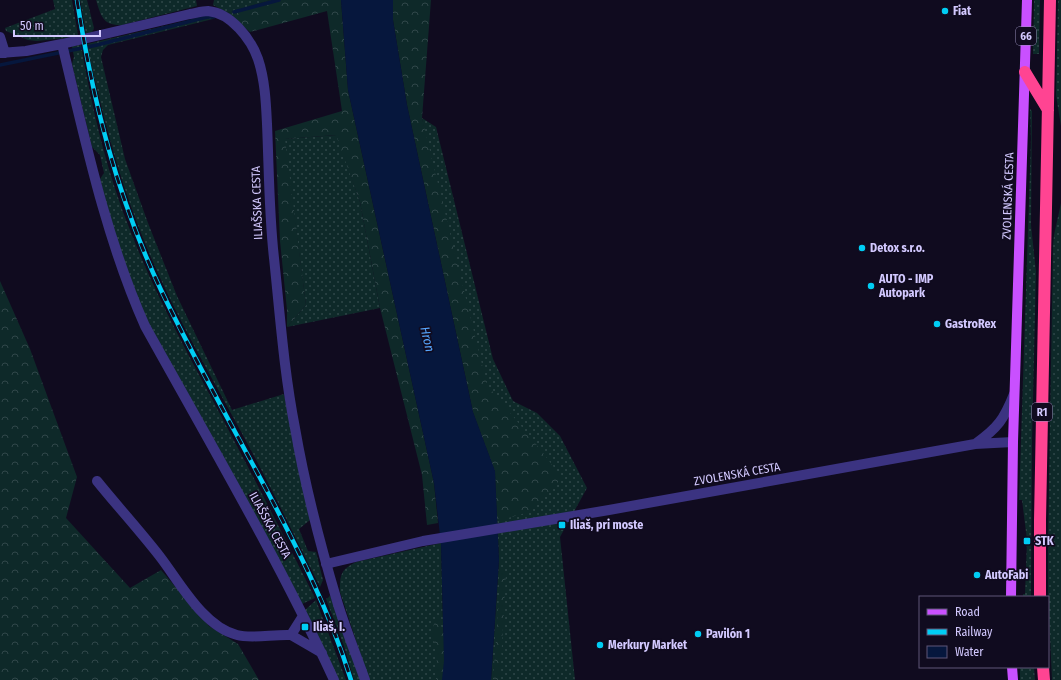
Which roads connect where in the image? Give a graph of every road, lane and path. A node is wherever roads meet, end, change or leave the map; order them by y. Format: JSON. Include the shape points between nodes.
{"nodes":[{"id":1,"x":1027,"y":0,"type":"edge"},
{"id":2,"x":1050,"y":0,"type":"edge"},
{"id":3,"x":0,"y":37,"type":"edge"},
{"id":4,"x":63,"y":50,"type":"junction"},
{"id":5,"x":2,"y":53,"type":"edge"},
{"id":6,"x":1025,"y":72,"type":"junction"},
{"id":7,"x":1048,"y":110,"type":"junction"},
{"id":8,"x":1014,"y":394,"type":"junction"},
{"id":9,"x":1013,"y":442,"type":"junction"},
{"id":10,"x":975,"y":444,"type":"junction"},
{"id":11,"x":97,"y":481,"type":"dead end"},
{"id":12,"x":326,"y":564,"type":"junction"},
{"id":13,"x":1011,"y":596,"type":"edge"},
{"id":14,"x":1040,"y":596,"type":"edge"},
{"id":15,"x":303,"y":616,"type":"junction"},
{"id":16,"x":291,"y":635,"type":"junction"},
{"id":17,"x":322,"y":653,"type":"junction"},
{"id":18,"x":1012,"y":668,"type":"edge"},
{"id":19,"x":1043,"y":668,"type":"edge"},
{"id":20,"x":334,"y":680,"type":"edge"},
{"id":21,"x":365,"y":680,"type":"edge"},
{"id":22,"x":1013,"y":680,"type":"edge"},
{"id":23,"x":1044,"y":680,"type":"edge"}],
"edges":[{"from":1,"to":6,"type":"main road","name":"ZVOLENSKÁ CESTA","number":"66"},
{"from":2,"to":7,"type":"highway","number":"R1"},
{"from":3,"to":5,"type":"street","name":"ILIAŠSKA CESTA"},
{"from":4,"to":5,"type":"street","name":"ILIAŠSKA CESTA"},
{"from":4,"to":12,"type":"street","name":"ILIAŠSKA CESTA","via":[[208,11],[232,22],[254,49],[261,68],[265,96],[272,244],[289,394],[301,462]]},
{"from":4,"to":15,"type":"street","name":"ILIAŠSKA CESTA","via":[[97,186],[131,294],[145,326]]},
{"from":6,"to":7,"type":"highway"},
{"from":6,"to":8,"type":"main road","name":"ZVOLENSKÁ CESTA"},
{"from":7,"to":14,"type":"highway","number":"R1"},
{"from":8,"to":9,"type":"main road","name":"ZVOLENSKÁ CESTA"},
{"from":8,"to":10,"type":"street","name":"ZVOLENSKÁ CESTA","via":[[1006,414],[993,431]]},
{"from":9,"to":10,"type":"street","name":"ZVOLENSKÁ CESTA"},
{"from":9,"to":13,"type":"main road","name":"ZVOLENSKÁ CESTA"},
{"from":10,"to":12,"type":"street","name":"ZVOLENSKÁ CESTA","via":[[691,496],[423,541]]},
{"from":11,"to":16,"type":"street","via":[[211,621],[236,636]]},
{"from":12,"to":21,"type":"street","name":"ILIAŠSKA CESTA"},
{"from":15,"to":16,"type":"street"},
{"from":15,"to":17,"type":"street","name":"ILIAŠSKA CESTA"},
{"from":16,"to":17,"type":"street"},
{"from":17,"to":20,"type":"street","name":"ILIAŠSKA CESTA"},
{"from":18,"to":22,"type":"main road"},
{"from":19,"to":23,"type":"highway"}]}
